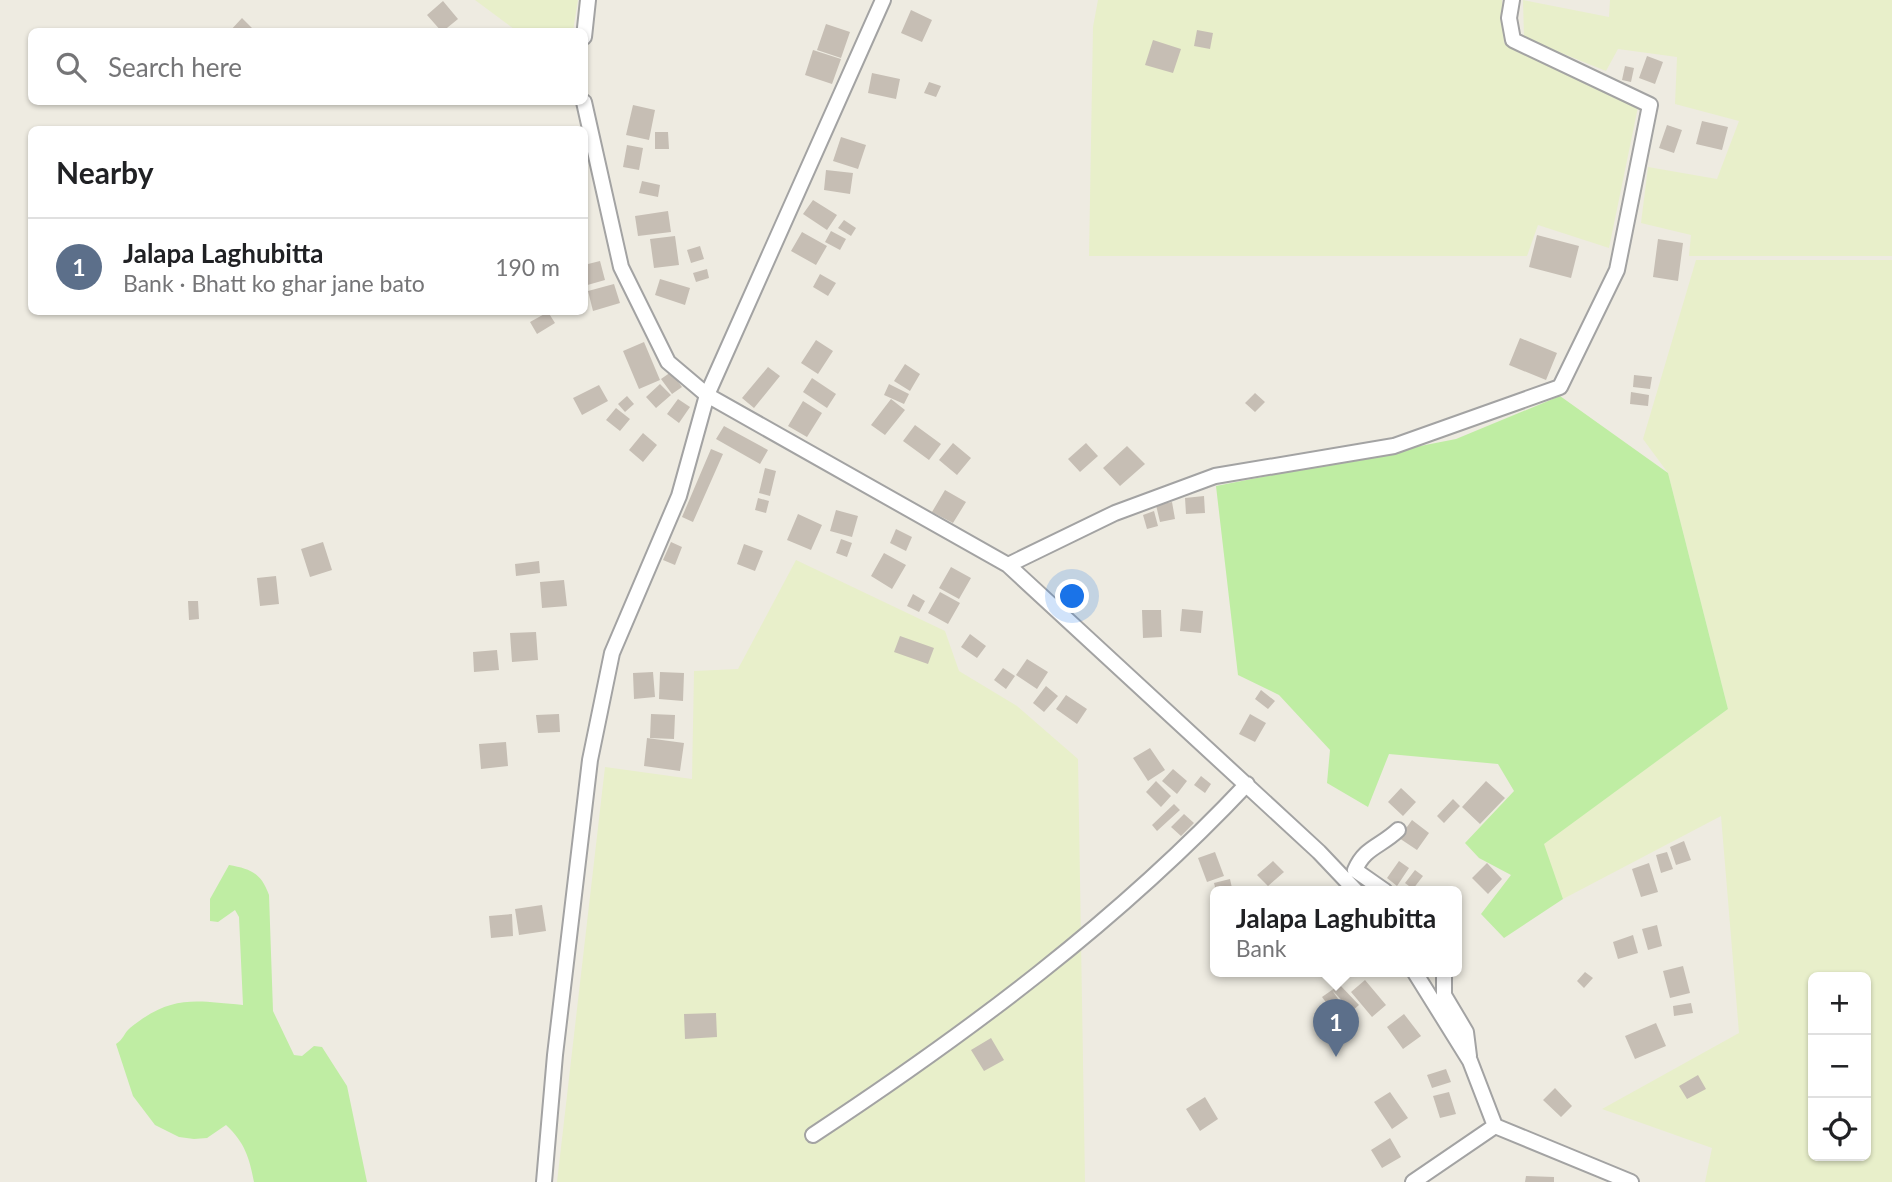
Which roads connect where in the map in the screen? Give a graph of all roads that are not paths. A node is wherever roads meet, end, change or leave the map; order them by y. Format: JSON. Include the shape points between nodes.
{"nodes":[{"id":1,"x":588,"y":0,"type":"edge"},
{"id":2,"x":883,"y":0,"type":"edge"},
{"id":3,"x":1512,"y":0,"type":"edge"},
{"id":4,"x":585,"y":28,"type":"edge"},
{"id":5,"x":585,"y":105,"type":"edge"},
{"id":6,"x":707,"y":395,"type":"junction"},
{"id":7,"x":1008,"y":565,"type":"junction"},
{"id":8,"x":1247,"y":784,"type":"junction"},
{"id":9,"x":1398,"y":831,"type":"dead end"},
{"id":10,"x":1351,"y":886,"type":"edge"},
{"id":11,"x":1378,"y":886,"type":"edge"},
{"id":12,"x":1418,"y":977,"type":"edge"},
{"id":13,"x":1444,"y":977,"type":"edge"},
{"id":14,"x":1470,"y":1061,"type":"junction"},
{"id":15,"x":1495,"y":1125,"type":"junction"},
{"id":16,"x":813,"y":1135,"type":"dead end"},
{"id":17,"x":544,"y":1182,"type":"edge"},
{"id":18,"x":1413,"y":1182,"type":"edge"},
{"id":19,"x":1631,"y":1182,"type":"edge"}],
"edges":[{"from":1,"to":4,"type":"street"},
{"from":2,"to":6,"type":"street"},
{"from":3,"to":7,"type":"street","via":[[1508,18],[1513,40],[1650,105],[1617,270],[1560,387],[1394,446],[1215,475],[1115,513]]},
{"from":5,"to":6,"type":"street","via":[[621,267],[668,362]]},
{"from":6,"to":7,"type":"street"},
{"from":6,"to":17,"type":"street","via":[[679,496],[612,653],[606,680],[590,760]]},
{"from":7,"to":8,"type":"street"},
{"from":8,"to":10,"type":"street"},
{"from":8,"to":16,"type":"street","via":[[1163,868],[1050,966]]},
{"from":9,"to":11,"type":"street","via":[[1362,854],[1354,870]]},
{"from":12,"to":14,"type":"street"},
{"from":13,"to":14,"type":"street","via":[[1444,995],[1466,1032]]},
{"from":14,"to":15,"type":"street"},
{"from":15,"to":18,"type":"street"},
{"from":15,"to":19,"type":"street"}]}
